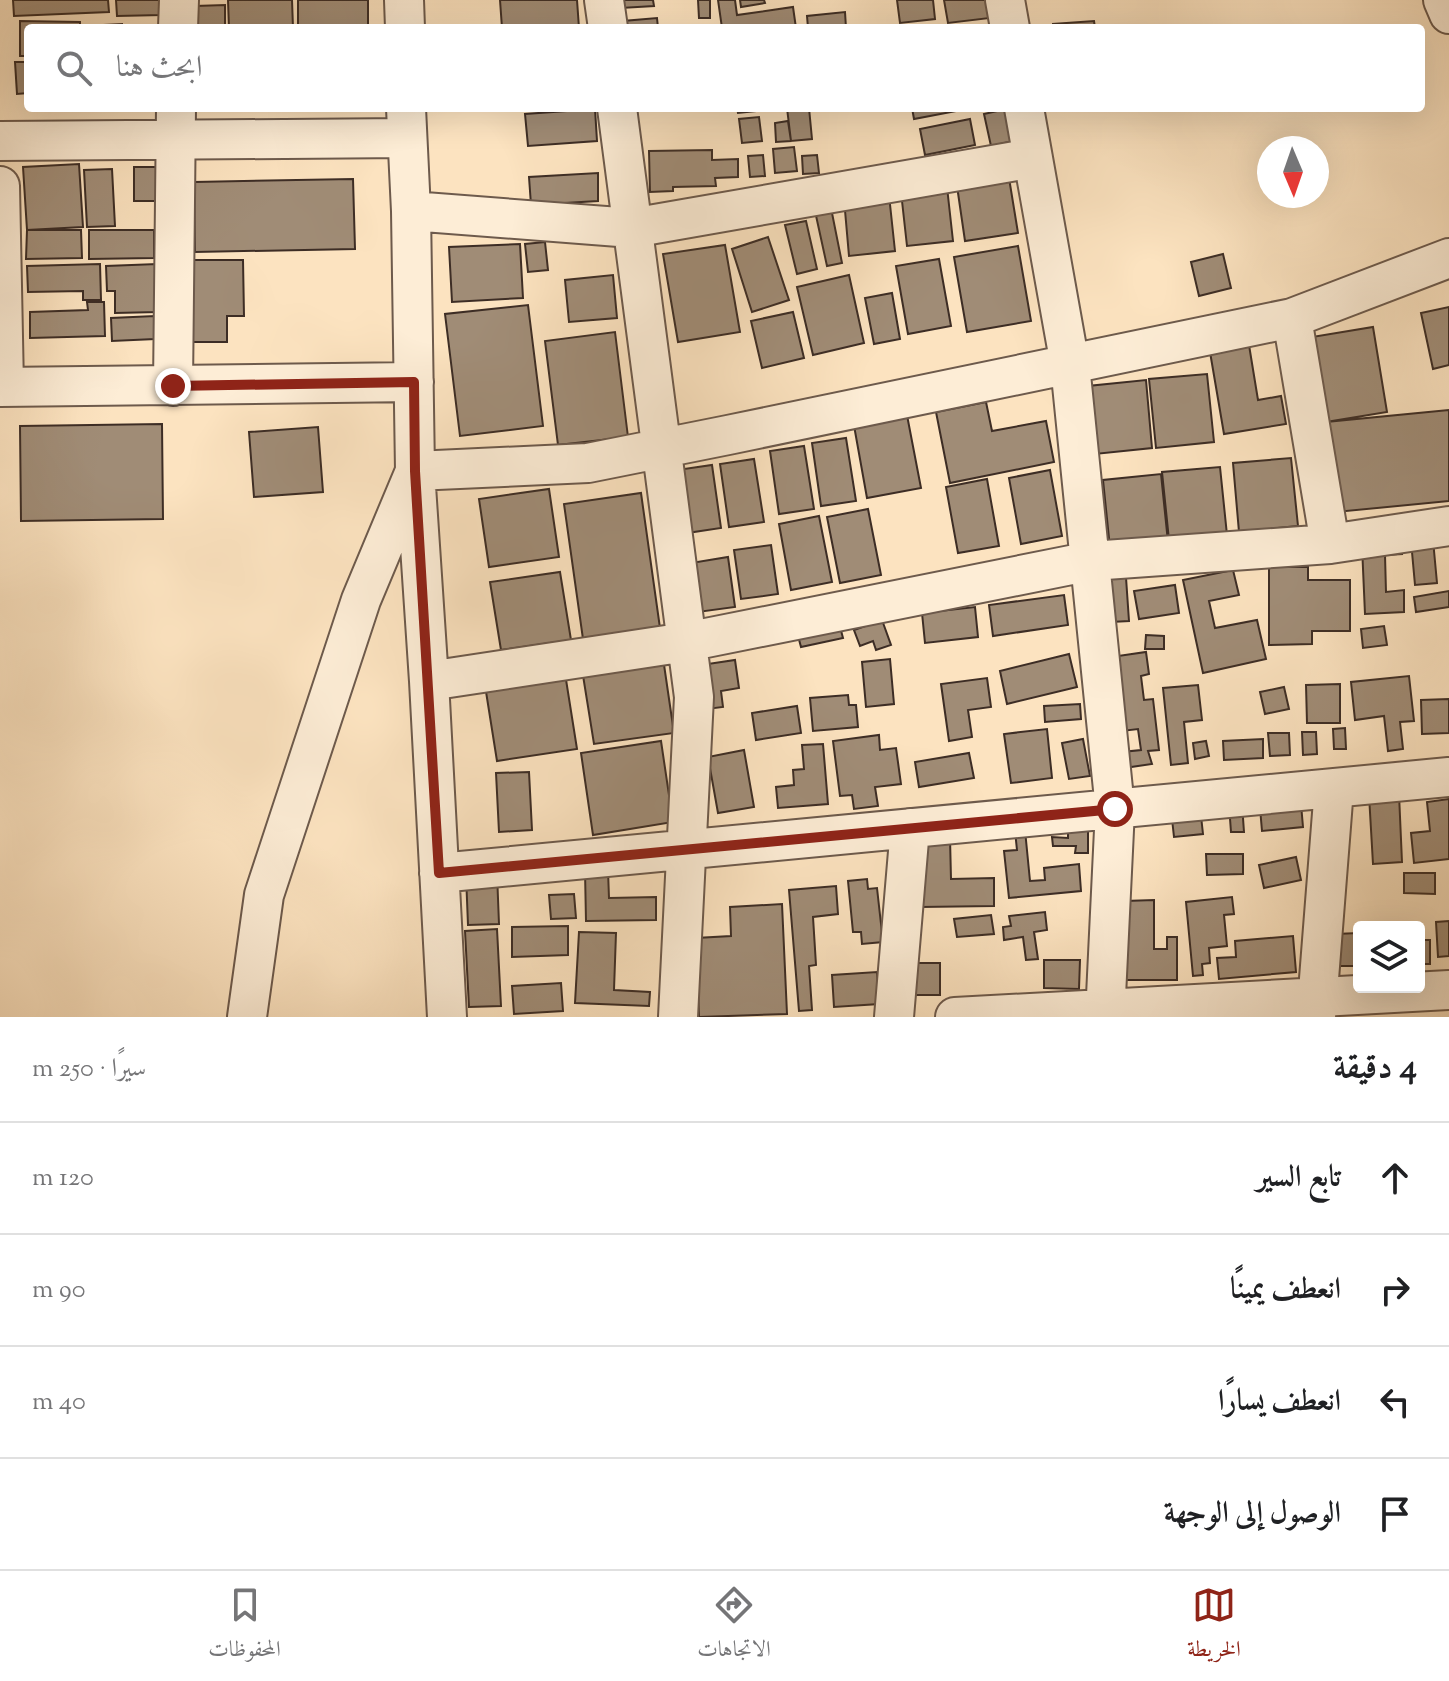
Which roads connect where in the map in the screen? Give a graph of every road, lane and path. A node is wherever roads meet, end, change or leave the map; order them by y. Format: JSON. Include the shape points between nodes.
{"nodes":[{"id":1,"x":179,"y":0,"type":"edge"},
{"id":2,"x":404,"y":0,"type":"edge"},
{"id":3,"x":604,"y":0,"type":"edge"},
{"id":4,"x":1005,"y":0,"type":"edge"},
{"id":5,"x":1443,"y":0,"type":"edge"},
{"id":6,"x":1449,"y":14,"type":"edge"},
{"id":7,"x":178,"y":24,"type":"edge"},
{"id":8,"x":405,"y":24,"type":"edge"},
{"id":9,"x":607,"y":24,"type":"edge"},
{"id":10,"x":1009,"y":24,"type":"edge"},
{"id":11,"x":618,"y":112,"type":"edge"},
{"id":12,"x":1025,"y":112,"type":"edge"},
{"id":13,"x":406,"y":123,"type":"edge"},
{"id":14,"x":176,"y":124,"type":"edge"},
{"id":15,"x":0,"y":141,"type":"edge"},
{"id":16,"x":1033,"y":158,"type":"junction"},
{"id":17,"x":0,"y":186,"type":"edge"},
{"id":18,"x":411,"y":211,"type":"junction"},
{"id":19,"x":632,"y":228,"type":"junction"},
{"id":20,"x":1449,"y":258,"type":"edge"},
{"id":21,"x":1292,"y":318,"type":"junction"},
{"id":22,"x":1070,"y":365,"type":"junction"},
{"id":23,"x":414,"y":382,"type":"junction"},
{"id":24,"x":173,"y":386,"type":"junction"},
{"id":25,"x":2,"y":387,"type":"edge"},
{"id":26,"x":661,"y":448,"type":"junction"},
{"id":27,"x":415,"y":471,"type":"junction"},
{"id":28,"x":1449,"y":526,"type":"edge"},
{"id":29,"x":1330,"y":544,"type":"junction"},
{"id":30,"x":1091,"y":561,"type":"junction"},
{"id":31,"x":686,"y":642,"type":"junction"},
{"id":32,"x":429,"y":681,"type":"junction"},
{"id":33,"x":1449,"y":777,"type":"edge"},
{"id":34,"x":1334,"y":788,"type":"junction"},
{"id":35,"x":1115,"y":809,"type":"junction"},
{"id":36,"x":910,"y":828,"type":"junction"},
{"id":37,"x":686,"y":850,"type":"junction"},
{"id":38,"x":439,"y":873,"type":"junction"},
{"id":39,"x":1449,"y":990,"type":"edge"},
{"id":40,"x":1317,"y":1007,"type":"edge"},
{"id":41,"x":1106,"y":1013,"type":"edge"},
{"id":42,"x":247,"y":1017,"type":"edge"},
{"id":43,"x":447,"y":1017,"type":"edge"},
{"id":44,"x":678,"y":1017,"type":"edge"},
{"id":45,"x":894,"y":1017,"type":"edge"},
{"id":46,"x":955,"y":1017,"type":"edge"}],
"edges":[{"from":1,"to":7,"type":"street"},
{"from":2,"to":8,"type":"street"},
{"from":3,"to":9,"type":"street"},
{"from":4,"to":10,"type":"street"},
{"from":5,"to":6,"type":"street"},
{"from":11,"to":19,"type":"street"},
{"from":12,"to":16,"type":"street"},
{"from":13,"to":14,"type":"street"},
{"from":13,"to":18,"type":"street"},
{"from":14,"to":15,"type":"street"},
{"from":14,"to":24,"type":"street"},
{"from":16,"to":19,"type":"street"},
{"from":16,"to":22,"type":"street"},
{"from":17,"to":25,"type":"street"},
{"from":18,"to":19,"type":"street"},
{"from":18,"to":23,"type":"street"},
{"from":19,"to":26,"type":"street"},
{"from":20,"to":21,"type":"street"},
{"from":21,"to":22,"type":"street"},
{"from":21,"to":29,"type":"street"},
{"from":22,"to":26,"type":"street"},
{"from":22,"to":30,"type":"street"},
{"from":23,"to":24,"type":"street"},
{"from":23,"to":27,"type":"street"},
{"from":24,"to":25,"type":"street"},
{"from":26,"to":27,"type":"street","via":[[588,463]]},
{"from":26,"to":31,"type":"street"},
{"from":27,"to":32,"type":"street"},
{"from":27,"to":42,"type":"street","via":[[361,600],[264,895]]},
{"from":28,"to":29,"type":"street"},
{"from":29,"to":30,"type":"street"},
{"from":30,"to":31,"type":"street"},
{"from":30,"to":35,"type":"street"},
{"from":31,"to":32,"type":"street"},
{"from":31,"to":37,"type":"street","via":[[694,697]]},
{"from":32,"to":38,"type":"street"},
{"from":33,"to":34,"type":"street"},
{"from":34,"to":35,"type":"street"},
{"from":34,"to":40,"type":"street"},
{"from":35,"to":36,"type":"street"},
{"from":35,"to":41,"type":"street"},
{"from":36,"to":37,"type":"street"},
{"from":36,"to":45,"type":"street"},
{"from":37,"to":38,"type":"street"},
{"from":37,"to":44,"type":"street"},
{"from":38,"to":43,"type":"street"},
{"from":39,"to":40,"type":"street"},
{"from":40,"to":41,"type":"street"},
{"from":41,"to":46,"type":"street"}]}
